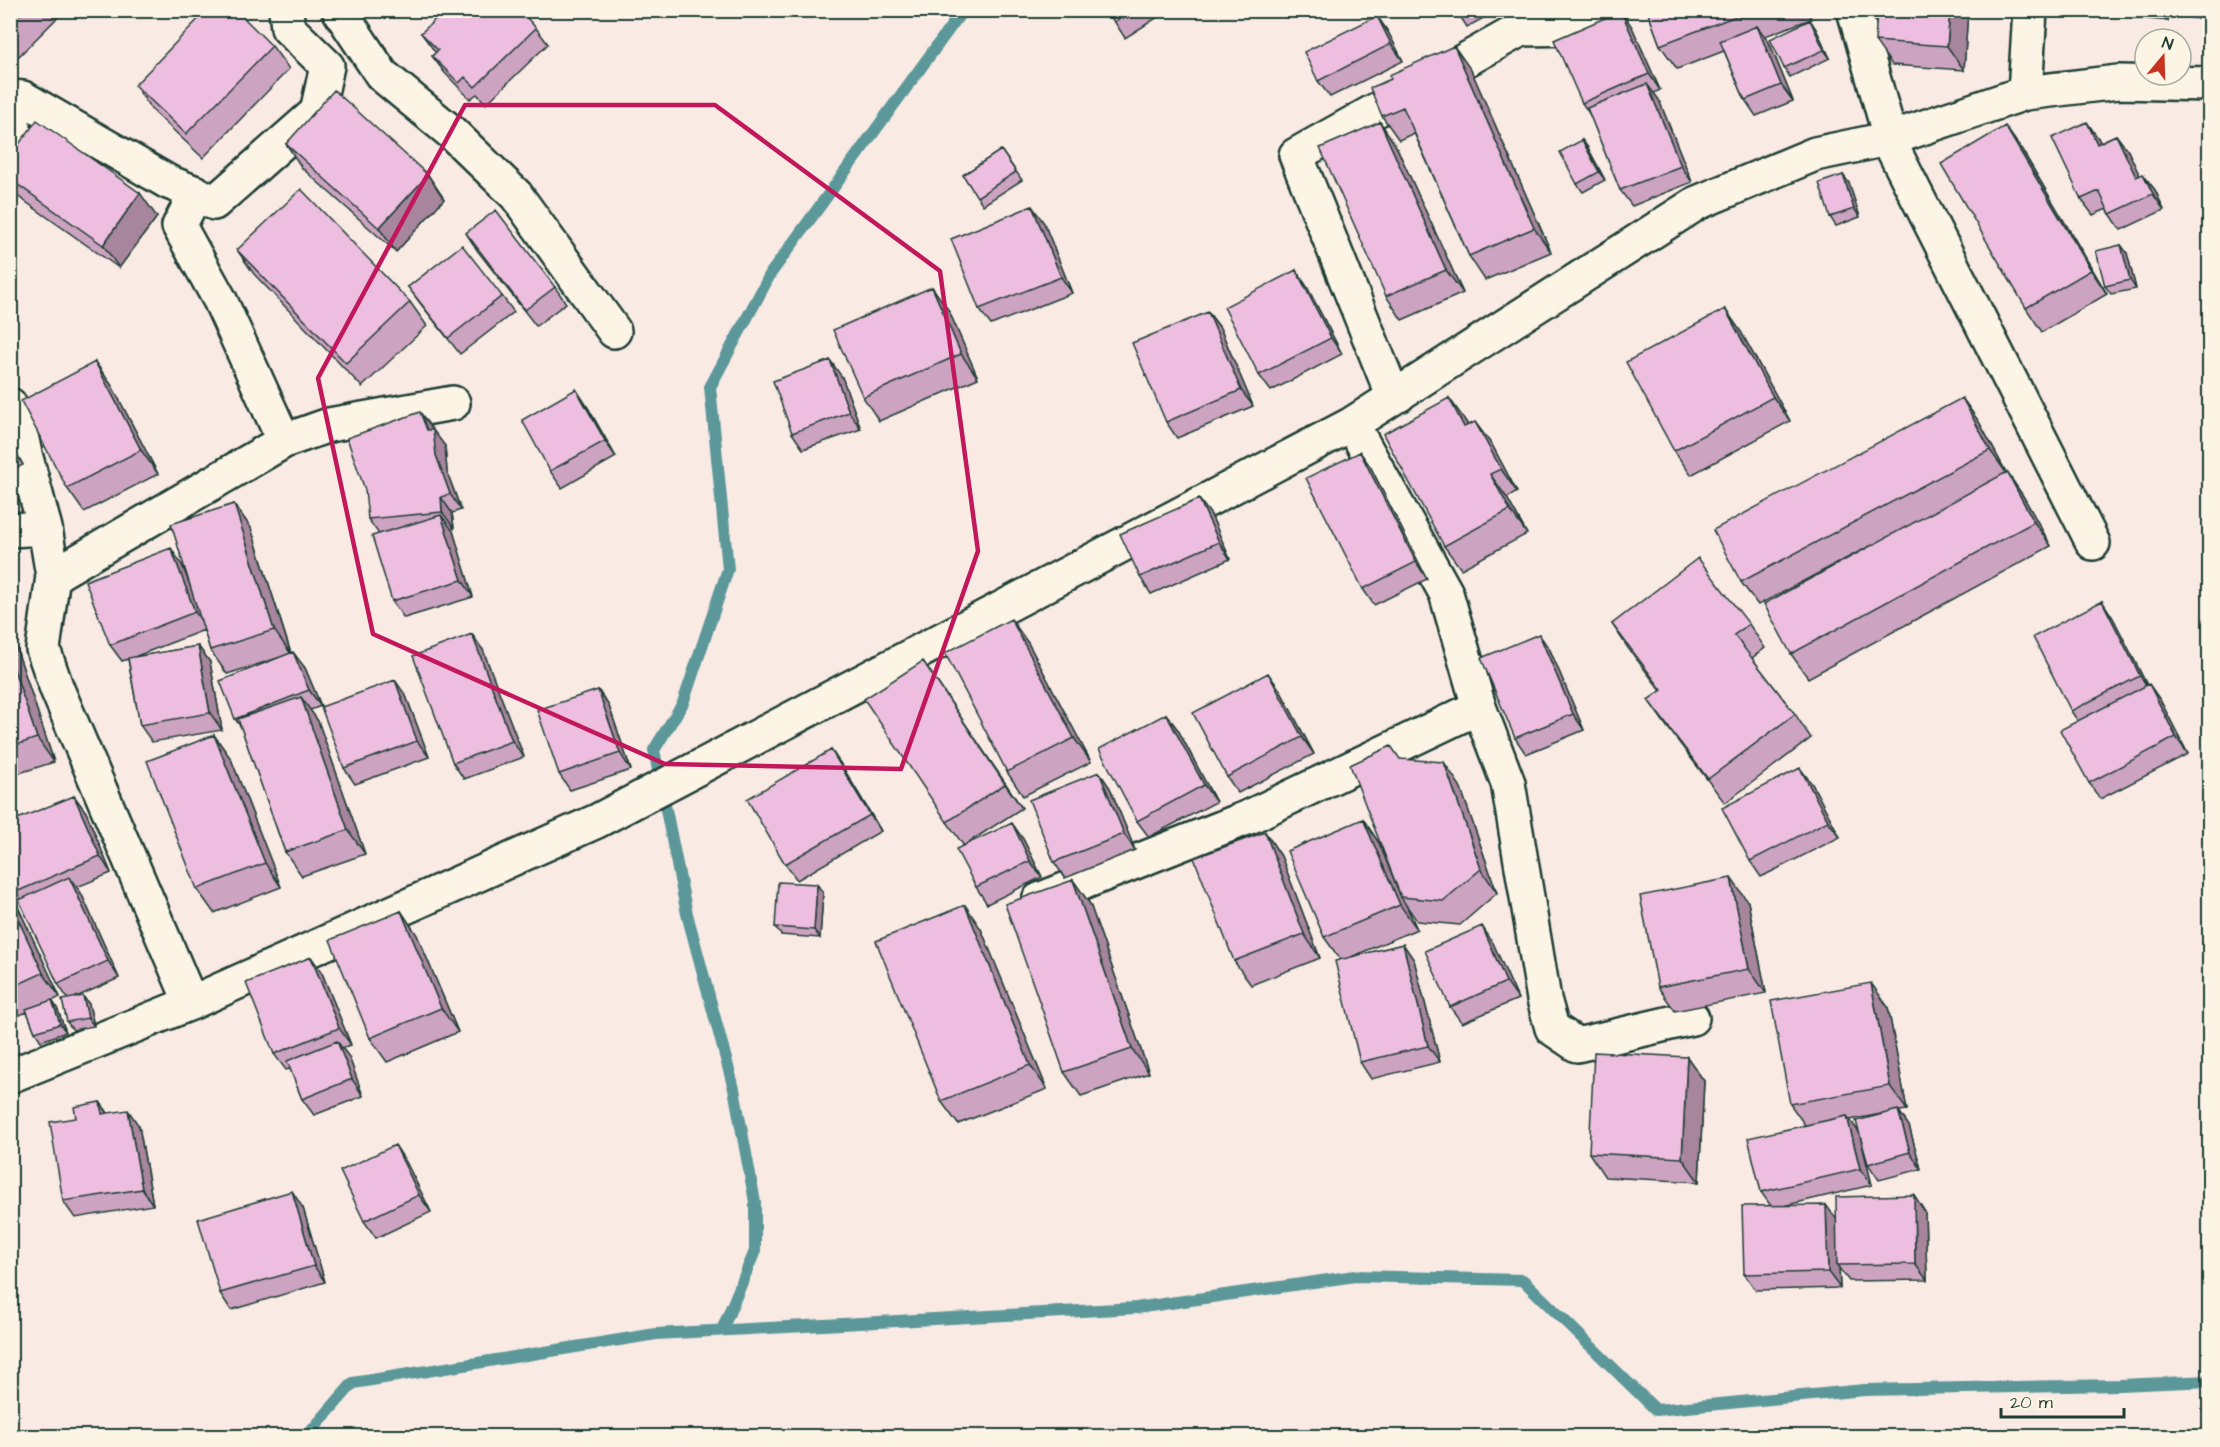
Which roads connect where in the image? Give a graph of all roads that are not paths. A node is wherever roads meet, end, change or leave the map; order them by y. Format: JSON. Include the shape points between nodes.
{"nodes":[{"id":1,"x":286,"y":10,"type":"edge"},
{"id":2,"x":339,"y":10,"type":"edge"},
{"id":3,"x":1607,"y":10,"type":"edge"},
{"id":4,"x":1854,"y":10,"type":"edge"},
{"id":5,"x":2030,"y":10,"type":"edge"},
{"id":6,"x":2210,"y":84,"type":"edge"},
{"id":7,"x":2025,"y":93,"type":"junction"},
{"id":8,"x":10,"y":97,"type":"edge"},
{"id":9,"x":10,"y":104,"type":"edge"},
{"id":10,"x":1892,"y":138,"type":"junction"},
{"id":11,"x":10,"y":146,"type":"edge"},
{"id":12,"x":196,"y":193,"type":"junction"},
{"id":13,"x":614,"y":331,"type":"dead end"},
{"id":14,"x":1399,"y":395,"type":"junction"},
{"id":15,"x":453,"y":404,"type":"dead end"},
{"id":16,"x":10,"y":405,"type":"edge"},
{"id":17,"x":1352,"y":424,"type":"junction"},
{"id":18,"x":284,"y":441,"type":"junction"},
{"id":19,"x":45,"y":528,"type":"junction"},
{"id":20,"x":10,"y":530,"type":"edge"},
{"id":21,"x":2092,"y":543,"type":"dead end"},
{"id":22,"x":53,"y":576,"type":"junction"},
{"id":23,"x":1479,"y":707,"type":"junction"},
{"id":24,"x":1039,"y":900,"type":"edge"},
{"id":25,"x":191,"y":1003,"type":"junction"},
{"id":26,"x":1692,"y":1018,"type":"dead end"},
{"id":27,"x":10,"y":1076,"type":"edge"}],
"edges":[{"from":1,"to":12,"type":"street","via":[[288,28],[327,66],[317,112],[214,203]]},
{"from":2,"to":13,"type":"street","via":[[382,75],[516,195]]},
{"from":3,"to":14,"type":"street","via":[[1583,28],[1521,29],[1296,155],[1387,381]]},
{"from":4,"to":10,"type":"street"},
{"from":5,"to":7,"type":"street"},
{"from":6,"to":7,"type":"street","via":[[2118,82]]},
{"from":7,"to":10,"type":"street"},
{"from":8,"to":12,"type":"street","via":[[23,98],[168,182]]},
{"from":9,"to":11,"type":"street","via":[[15,136]]},
{"from":10,"to":14,"type":"street","via":[[1815,154],[1697,203]]},
{"from":10,"to":21,"type":"street","via":[[1894,152]]},
{"from":12,"to":18,"type":"street","via":[[180,226],[220,300]]},
{"from":14,"to":17,"type":"street"},
{"from":15,"to":18,"type":"street","via":[[329,425]]},
{"from":16,"to":19,"type":"street","via":[[17,417]]},
{"from":17,"to":23,"type":"street","via":[[1446,593]]},
{"from":17,"to":25,"type":"street","via":[[597,821]]},
{"from":18,"to":22,"type":"street"},
{"from":19,"to":20,"type":"street"},
{"from":19,"to":22,"type":"street"},
{"from":22,"to":25,"type":"street","via":[[43,649]]},
{"from":23,"to":24,"type":"street","via":[[1249,817]]},
{"from":23,"to":26,"type":"street","via":[[1508,783],[1552,1029],[1577,1045]]},
{"from":25,"to":27,"type":"street"}]}
